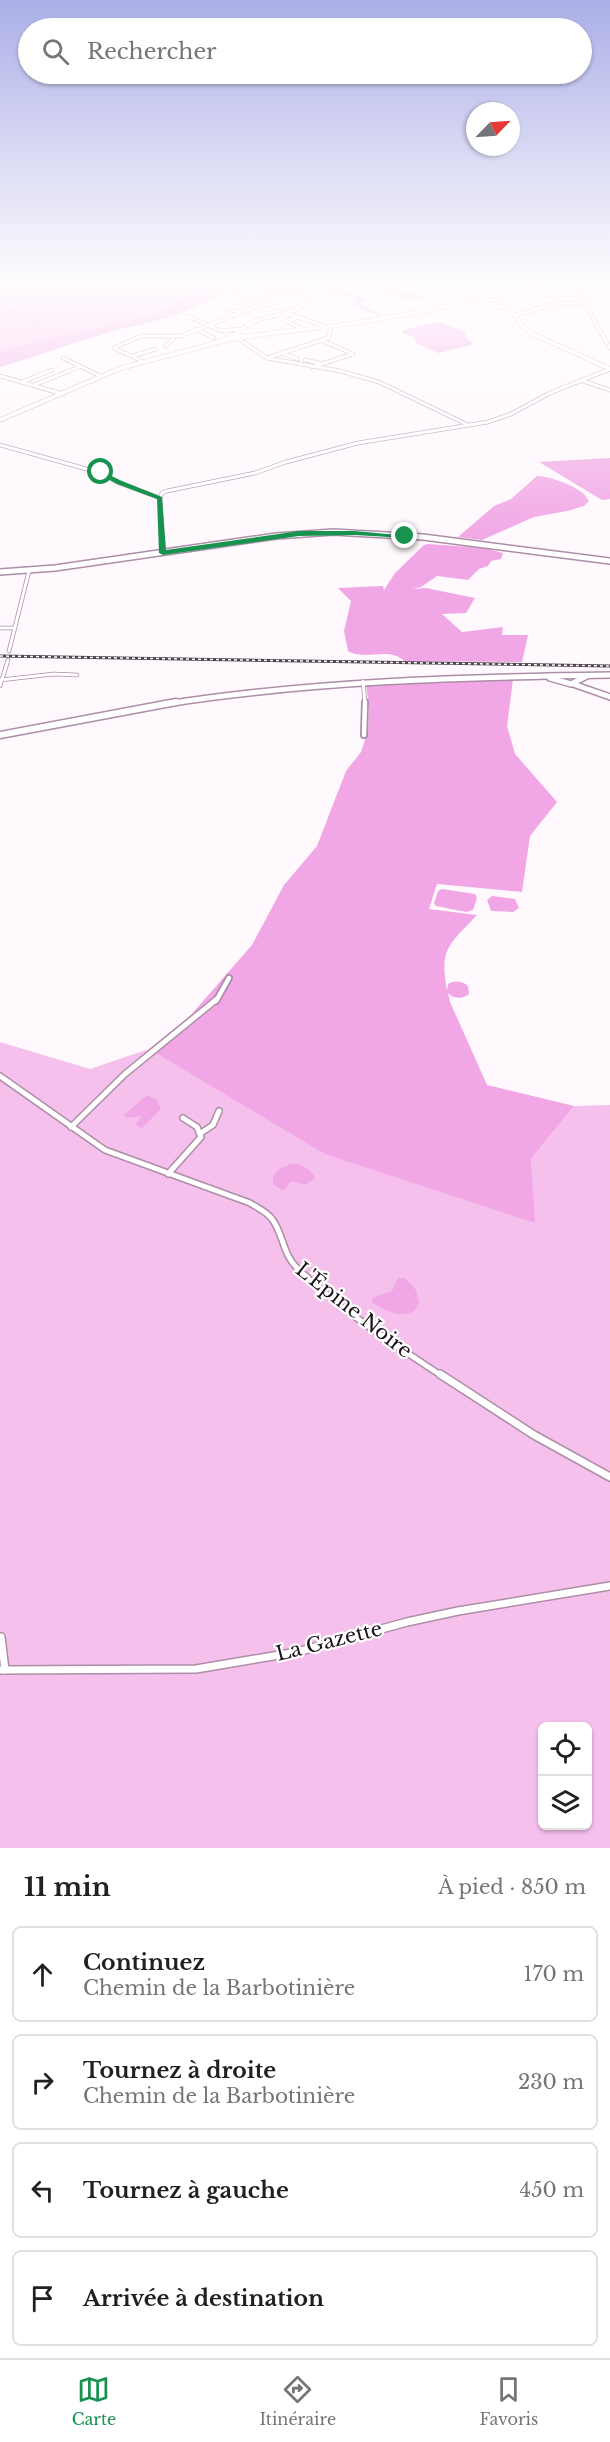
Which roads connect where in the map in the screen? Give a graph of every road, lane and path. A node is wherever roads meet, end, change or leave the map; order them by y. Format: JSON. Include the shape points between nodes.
{"nodes":[{"id":1,"x":79,"y":367,"type":"joint"},
{"id":2,"x":125,"y":367,"type":"edge"},
{"id":3,"x":307,"y":367,"type":"edge"},
{"id":4,"x":310,"y":368,"type":"joint"},
{"id":5,"x":610,"y":369,"type":"edge"},
{"id":6,"x":52,"y":370,"type":"dead end"},
{"id":7,"x":0,"y":376,"type":"edge"},
{"id":8,"x":100,"y":376,"type":"junction"},
{"id":9,"x":583,"y":381,"type":"junction"},
{"id":10,"x":22,"y":382,"type":"junction"},
{"id":11,"x":33,"y":385,"type":"junction"},
{"id":12,"x":610,"y":390,"type":"edge"},
{"id":13,"x":63,"y":394,"type":"junction"},
{"id":14,"x":0,"y":420,"type":"edge"},
{"id":15,"x":467,"y":424,"type":"junction"},
{"id":16,"x":0,"y":445,"type":"edge"},
{"id":17,"x":162,"y":493,"type":"junction"},
{"id":18,"x":151,"y":494,"type":"junction"},
{"id":19,"x":160,"y":498,"type":"junction"},
{"id":20,"x":163,"y":553,"type":"junction"},
{"id":21,"x":610,"y":560,"type":"edge"},
{"id":22,"x":29,"y":571,"type":"junction"},
{"id":23,"x":0,"y":572,"type":"edge"},
{"id":24,"x":0,"y":628,"type":"edge"},
{"id":25,"x":15,"y":628,"type":"junction"},
{"id":26,"x":9,"y":651,"type":"dead end"},
{"id":27,"x":8,"y":660,"type":"dead end"},
{"id":28,"x":76,"y":675,"type":"dead end"},
{"id":29,"x":572,"y":675,"type":"junction"},
{"id":30,"x":610,"y":675,"type":"edge"},
{"id":31,"x":589,"y":676,"type":"junction"},
{"id":32,"x":560,"y":678,"type":"junction"},
{"id":33,"x":1,"y":680,"type":"edge"},
{"id":34,"x":363,"y":681,"type":"junction"},
{"id":35,"x":577,"y":683,"type":"junction"},
{"id":36,"x":0,"y":686,"type":"edge"},
{"id":37,"x":610,"y":697,"type":"edge"},
{"id":38,"x":0,"y":735,"type":"edge"},
{"id":39,"x":364,"y":735,"type":"dead end"},
{"id":40,"x":229,"y":978,"type":"dead end"},
{"id":41,"x":0,"y":1076,"type":"edge"},
{"id":42,"x":219,"y":1111,"type":"dead end"},
{"id":43,"x":183,"y":1118,"type":"dead end"},
{"id":44,"x":70,"y":1127,"type":"junction"},
{"id":45,"x":201,"y":1133,"type":"junction"},
{"id":46,"x":168,"y":1174,"type":"junction"},
{"id":47,"x":610,"y":1477,"type":"edge"},
{"id":48,"x":610,"y":1586,"type":"edge"},
{"id":49,"x":1,"y":1637,"type":"edge"},
{"id":50,"x":3,"y":1671,"type":"edge"}],
"edges":[{"from":1,"to":8,"type":"street"},
{"from":1,"to":11,"type":"street"},
{"from":2,"to":8,"type":"street"},
{"from":3,"to":4,"type":"street"},
{"from":4,"to":15,"type":"street","via":[[340,371],[379,382]]},
{"from":5,"to":9,"type":"street"},
{"from":6,"to":10,"type":"street"},
{"from":7,"to":10,"type":"street"},
{"from":8,"to":13,"type":"street"},
{"from":9,"to":12,"type":"street"},
{"from":9,"to":15,"type":"street","via":[[498,419]]},
{"from":10,"to":11,"type":"street"},
{"from":11,"to":13,"type":"street"},
{"from":13,"to":14,"type":"street"},
{"from":15,"to":17,"type":"street","via":[[344,446],[255,473]]},
{"from":16,"to":18,"type":"street","via":[[95,470]]},
{"from":17,"to":18,"type":"street"},
{"from":17,"to":19,"type":"street"},
{"from":18,"to":19,"type":"street"},
{"from":19,"to":20,"type":"street"},
{"from":20,"to":21,"type":"street","via":[[276,536],[333,532],[423,537]]},
{"from":20,"to":22,"type":"street"},
{"from":22,"to":23,"type":"street"},
{"from":22,"to":25,"type":"street"},
{"from":24,"to":25,"type":"street"},
{"from":25,"to":26,"type":"street"},
{"from":27,"to":33,"type":"street"},
{"from":28,"to":33,"type":"street"},
{"from":29,"to":31,"type":"street"},
{"from":29,"to":32,"type":"street"},
{"from":29,"to":35,"type":"street"},
{"from":30,"to":31,"type":"street"},
{"from":31,"to":35,"type":"street"},
{"from":32,"to":34,"type":"street","via":[[494,676]]},
{"from":32,"to":35,"type":"street"},
{"from":33,"to":36,"type":"street"},
{"from":34,"to":38,"type":"street","via":[[156,705]]},
{"from":34,"to":39,"type":"street"},
{"from":35,"to":37,"type":"street"},
{"from":40,"to":44,"type":"street","via":[[216,1003],[125,1074]]},
{"from":41,"to":44,"type":"street","name":"L'Épine Noire"},
{"from":42,"to":45,"type":"street","via":[[213,1125]]},
{"from":43,"to":45,"type":"street"},
{"from":44,"to":46,"type":"street","name":"L'Épine Noire","via":[[105,1150]]},
{"from":45,"to":46,"type":"street","via":[[200,1140]]},
{"from":46,"to":47,"type":"street","name":"L'Épine Noire","via":[[264,1210],[278,1226],[285,1252],[294,1265],[385,1338],[536,1437]]},
{"from":48,"to":50,"type":"street","name":"La Gazette","via":[[407,1622],[297,1652],[176,1671]]},
{"from":49,"to":50,"type":"street"}]}
